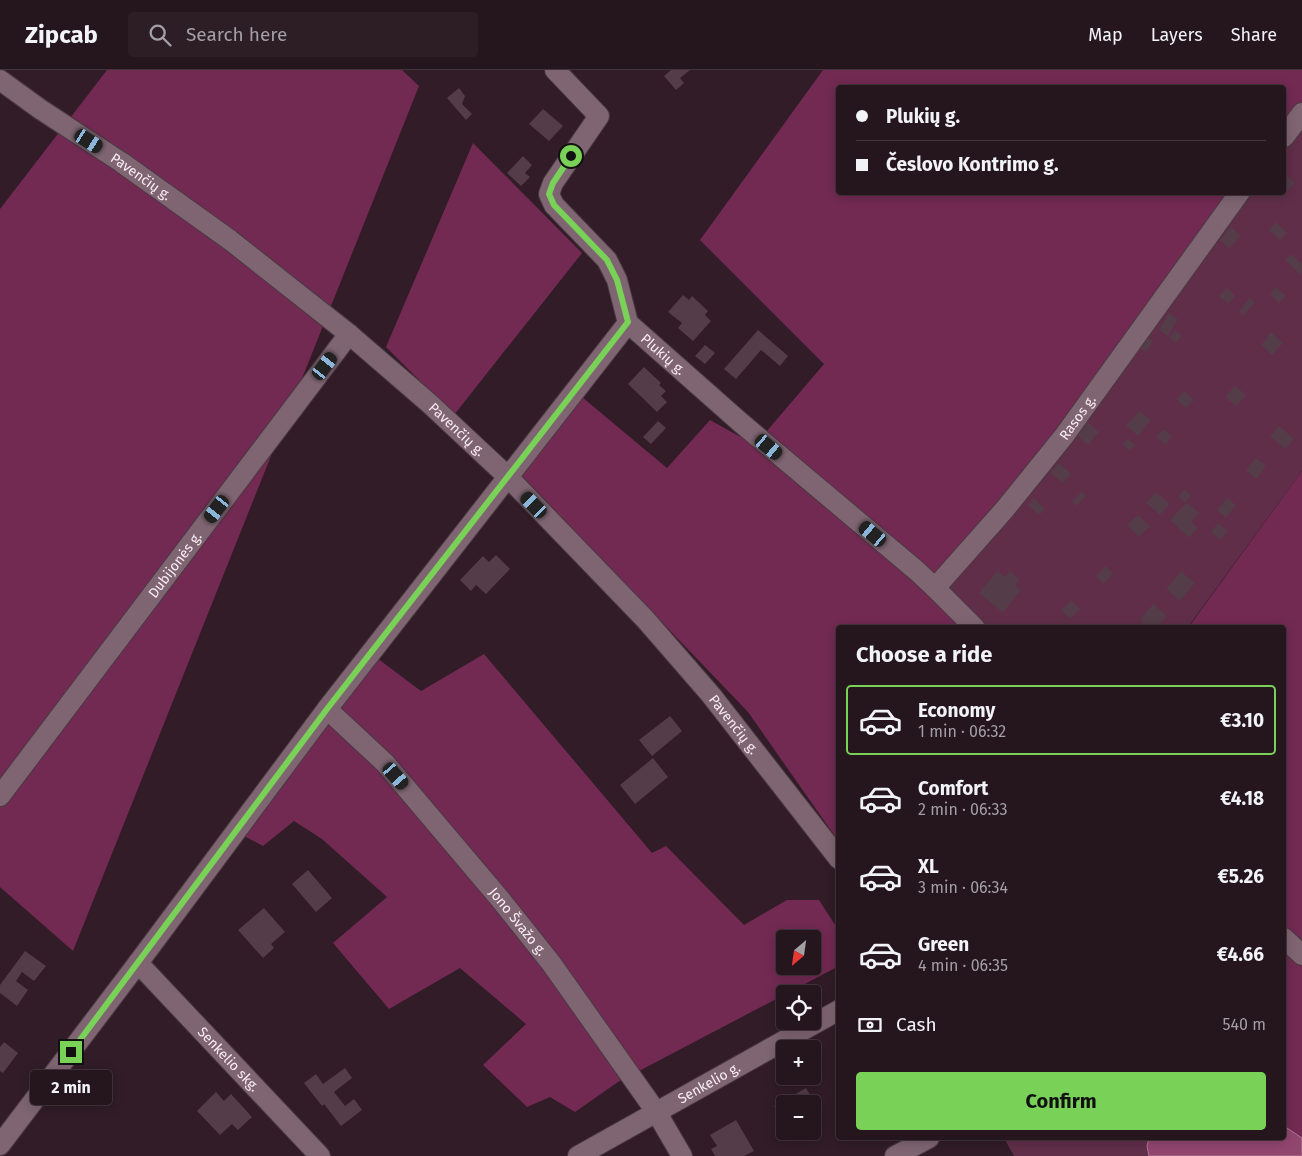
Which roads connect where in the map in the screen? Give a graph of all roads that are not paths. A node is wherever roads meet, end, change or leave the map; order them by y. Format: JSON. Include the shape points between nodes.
{"nodes":[{"id":1,"x":555,"y":70,"type":"edge"},
{"id":2,"x":0,"y":80,"type":"edge"},
{"id":3,"x":1302,"y":113,"type":"edge"},
{"id":4,"x":1286,"y":134,"type":"edge"},
{"id":5,"x":1238,"y":195,"type":"edge"},
{"id":6,"x":628,"y":322,"type":"junction"},
{"id":7,"x":349,"y":334,"type":"junction"},
{"id":8,"x":507,"y":476,"type":"junction"},
{"id":9,"x":935,"y":588,"type":"junction"},
{"id":10,"x":971,"y":625,"type":"edge"},
{"id":11,"x":327,"y":709,"type":"junction"},
{"id":12,"x":0,"y":796,"type":"edge"},
{"id":13,"x":836,"y":855,"type":"edge"},
{"id":14,"x":1286,"y":940,"type":"edge"},
{"id":15,"x":1302,"y":955,"type":"edge"},
{"id":16,"x":138,"y":963,"type":"junction"},
{"id":17,"x":836,"y":1012,"type":"edge"},
{"id":18,"x":657,"y":1113,"type":"junction"},
{"id":19,"x":925,"y":1140,"type":"edge"},
{"id":20,"x":0,"y":1145,"type":"edge"},
{"id":21,"x":320,"y":1156,"type":"edge"},
{"id":22,"x":578,"y":1156,"type":"edge"},
{"id":23,"x":682,"y":1156,"type":"edge"},
{"id":24,"x":895,"y":1156,"type":"edge"}],
"edges":[{"from":1,"to":6,"type":"street","name":"Plukių g.","via":[[599,116],[553,183],[549,194],[554,205],[607,260],[617,280]]},
{"from":2,"to":7,"type":"street","name":"Pavenčių g.","via":[[230,240]]},
{"from":3,"to":4,"type":"street"},
{"from":5,"to":9,"type":"street","name":"Rasos g.","via":[[1064,436]]},
{"from":6,"to":8,"type":"street"},
{"from":6,"to":9,"type":"street","name":"Plukių g."},
{"from":7,"to":8,"type":"street","name":"Pavenčių g."},
{"from":7,"to":12,"type":"street","name":"Dubijonės g."},
{"from":8,"to":11,"type":"street"},
{"from":8,"to":13,"type":"street","name":"Pavenčių g.","via":[[645,618],[711,695]]},
{"from":9,"to":10,"type":"street"},
{"from":11,"to":16,"type":"street"},
{"from":11,"to":18,"type":"street","name":"Jono Švažo g.","via":[[385,763],[500,900],[551,963]]},
{"from":14,"to":15,"type":"street"},
{"from":16,"to":20,"type":"street"},
{"from":16,"to":21,"type":"street","name":"Senkelio skg."},
{"from":17,"to":18,"type":"street","name":"Senkelio g."},
{"from":18,"to":22,"type":"street","name":"Senkelio g."},
{"from":18,"to":23,"type":"street","name":"Jono Švažo g."},
{"from":19,"to":24,"type":"street"}]}
